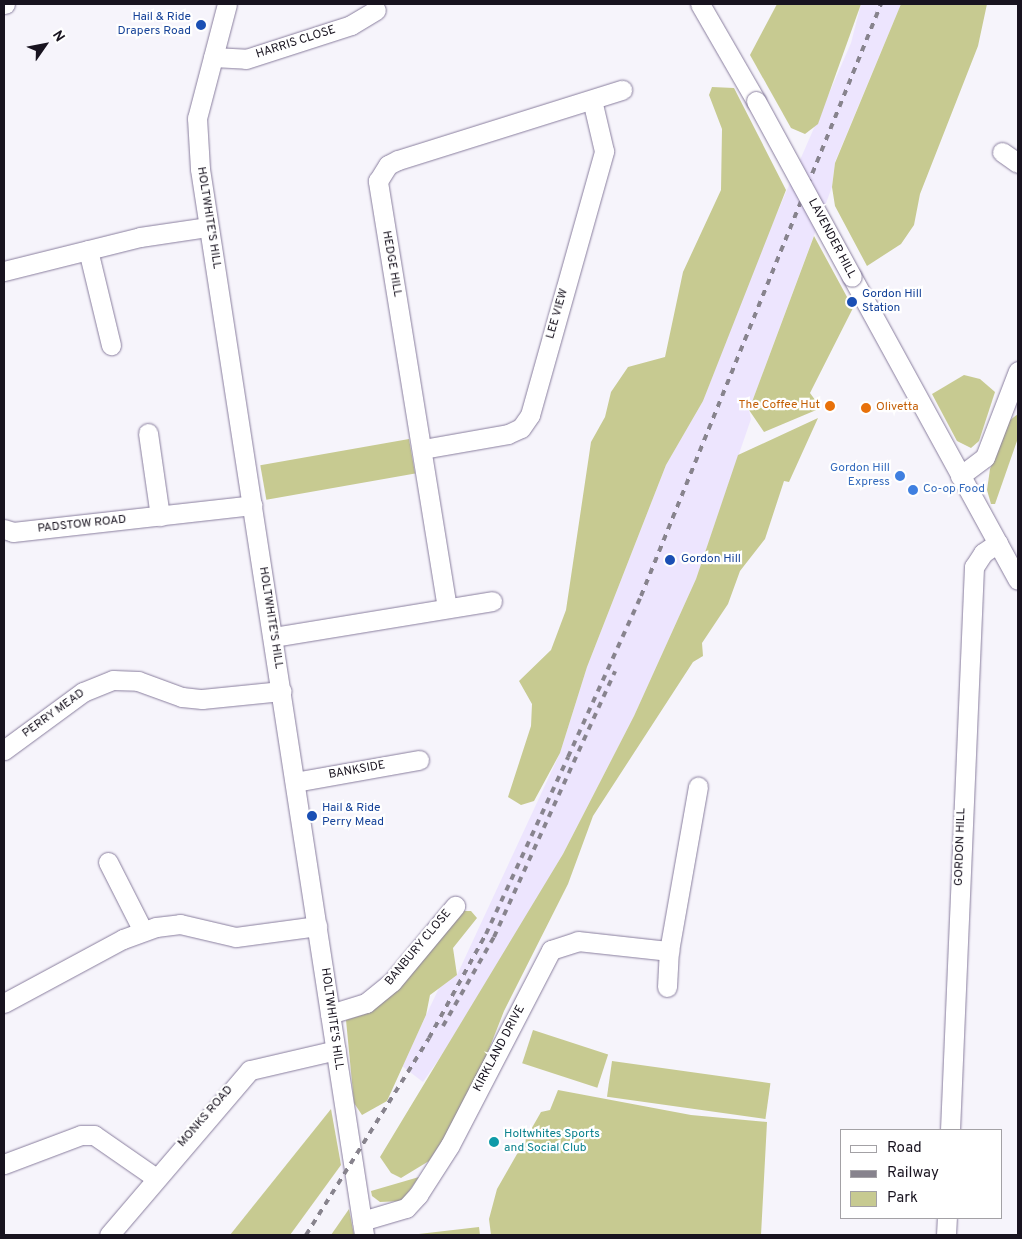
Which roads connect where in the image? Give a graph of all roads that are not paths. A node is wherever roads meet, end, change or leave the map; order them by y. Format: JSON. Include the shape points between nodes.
{"nodes":[{"id":1,"x":227,"y":4,"type":"edge"},
{"id":2,"x":700,"y":4,"type":"edge"},
{"id":3,"x":376,"y":10,"type":"dead end"},
{"id":4,"x":212,"y":57,"type":"junction"},
{"id":5,"x":622,"y":90,"type":"dead end"},
{"id":6,"x":592,"y":100,"type":"junction"},
{"id":7,"x":1002,"y":152,"type":"dead end"},
{"id":8,"x":1018,"y":163,"type":"edge"},
{"id":9,"x":208,"y":227,"type":"junction"},
{"id":10,"x":88,"y":250,"type":"junction"},
{"id":11,"x":4,"y":271,"type":"edge"},
{"id":12,"x":112,"y":345,"type":"dead end"},
{"id":13,"x":1016,"y":383,"type":"edge"},
{"id":14,"x":148,"y":433,"type":"dead end"},
{"id":15,"x":423,"y":448,"type":"junction"},
{"id":16,"x":960,"y":476,"type":"junction"},
{"id":17,"x":252,"y":504,"type":"junction"},
{"id":18,"x":160,"y":516,"type":"junction"},
{"id":19,"x":4,"y":530,"type":"edge"},
{"id":20,"x":998,"y":543,"type":"junction"},
{"id":21,"x":1018,"y":580,"type":"edge"},
{"id":22,"x":492,"y":601,"type":"dead end"},
{"id":23,"x":447,"y":608,"type":"junction"},
{"id":24,"x":273,"y":637,"type":"junction"},
{"id":25,"x":282,"y":691,"type":"junction"},
{"id":26,"x":4,"y":750,"type":"edge"},
{"id":27,"x":419,"y":760,"type":"dead end"},
{"id":28,"x":295,"y":782,"type":"junction"},
{"id":29,"x":698,"y":787,"type":"dead end"},
{"id":30,"x":108,"y":862,"type":"dead end"},
{"id":31,"x":455,"y":906,"type":"dead end"},
{"id":32,"x":317,"y":926,"type":"junction"},
{"id":33,"x":143,"y":931,"type":"junction"},
{"id":34,"x":669,"y":951,"type":"junction"},
{"id":35,"x":667,"y":987,"type":"dead end"},
{"id":36,"x":4,"y":1003,"type":"edge"},
{"id":37,"x":330,"y":1014,"type":"junction"},
{"id":38,"x":336,"y":1050,"type":"junction"},
{"id":39,"x":950,"y":1129,"type":"edge"},
{"id":40,"x":4,"y":1164,"type":"edge"},
{"id":41,"x":156,"y":1178,"type":"junction"},
{"id":42,"x":947,"y":1219,"type":"edge"},
{"id":43,"x":363,"y":1228,"type":"edge"},
{"id":44,"x":109,"y":1235,"type":"edge"},
{"id":45,"x":946,"y":1235,"type":"edge"}],
"edges":[{"from":1,"to":4,"type":"street","name":"HOLTWHITE'S HILL"},
{"from":2,"to":16,"type":"street","name":"LAVENDER HILL","bridge":true},
{"from":3,"to":4,"type":"street","name":"HARRIS CLOSE","via":[[352,25],[246,59]]},
{"from":4,"to":9,"type":"street","name":"HOLTWHITE'S HILL","via":[[197,118]]},
{"from":5,"to":6,"type":"street","name":"HEDGE HILL"},
{"from":6,"to":15,"type":"street","name":"LEE VIEW","via":[[604,151],[530,415],[521,428],[508,434]]},
{"from":6,"to":15,"type":"street","name":"HEDGE HILL","via":[[398,160],[381,173],[379,193]]},
{"from":7,"to":8,"type":"street"},
{"from":9,"to":10,"type":"street"},
{"from":9,"to":17,"type":"street","name":"HOLTWHITE'S HILL"},
{"from":10,"to":11,"type":"street"},
{"from":10,"to":12,"type":"street"},
{"from":13,"to":16,"type":"street","via":[[985,457]]},
{"from":14,"to":18,"type":"street"},
{"from":15,"to":23,"type":"street","name":"HEDGE HILL"},
{"from":16,"to":20,"type":"street","name":"LAVENDER HILL"},
{"from":17,"to":18,"type":"street","name":"PADSTOW ROAD"},
{"from":17,"to":24,"type":"street","name":"HOLTWHITE'S HILL"},
{"from":18,"to":19,"type":"street","name":"PADSTOW ROAD","via":[[13,532]]},
{"from":20,"to":21,"type":"street","name":"LAVENDER HILL"},
{"from":20,"to":39,"type":"street","name":"GORDON HILL","via":[[983,553],[974,567]]},
{"from":22,"to":23,"type":"street"},
{"from":23,"to":24,"type":"street"},
{"from":24,"to":25,"type":"street","name":"HOLTWHITE'S HILL"},
{"from":25,"to":26,"type":"street","name":"PERRY MEAD","via":[[202,699],[182,697],[138,681],[113,680],[83,692]]},
{"from":25,"to":28,"type":"street","name":"HOLTWHITE'S HILL"},
{"from":27,"to":28,"type":"street","name":"BANKSIDE"},
{"from":28,"to":32,"type":"street","name":"HOLTWHITE'S HILL"},
{"from":29,"to":34,"type":"street"},
{"from":30,"to":33,"type":"street"},
{"from":31,"to":37,"type":"street","name":"BANBURY CLOSE","via":[[379,993],[357,1007]]},
{"from":32,"to":33,"type":"street","via":[[236,937],[180,924]]},
{"from":32,"to":37,"type":"street","name":"HOLTWHITE'S HILL"},
{"from":33,"to":36,"type":"street"},
{"from":34,"to":35,"type":"street"},
{"from":34,"to":43,"type":"street","name":"KIRKLAND DRIVE","via":[[578,941],[552,950],[450,1145],[418,1195],[406,1208]]},
{"from":37,"to":38,"type":"street","name":"HOLTWHITE'S HILL"},
{"from":38,"to":41,"type":"street","name":"MONKS ROAD","via":[[250,1070]]},
{"from":38,"to":43,"type":"street","name":"HOLTWHITE'S HILL"},
{"from":40,"to":41,"type":"street","via":[[81,1135],[94,1135]]},
{"from":41,"to":44,"type":"street","name":"MONKS ROAD"},
{"from":42,"to":45,"type":"street"}]}
